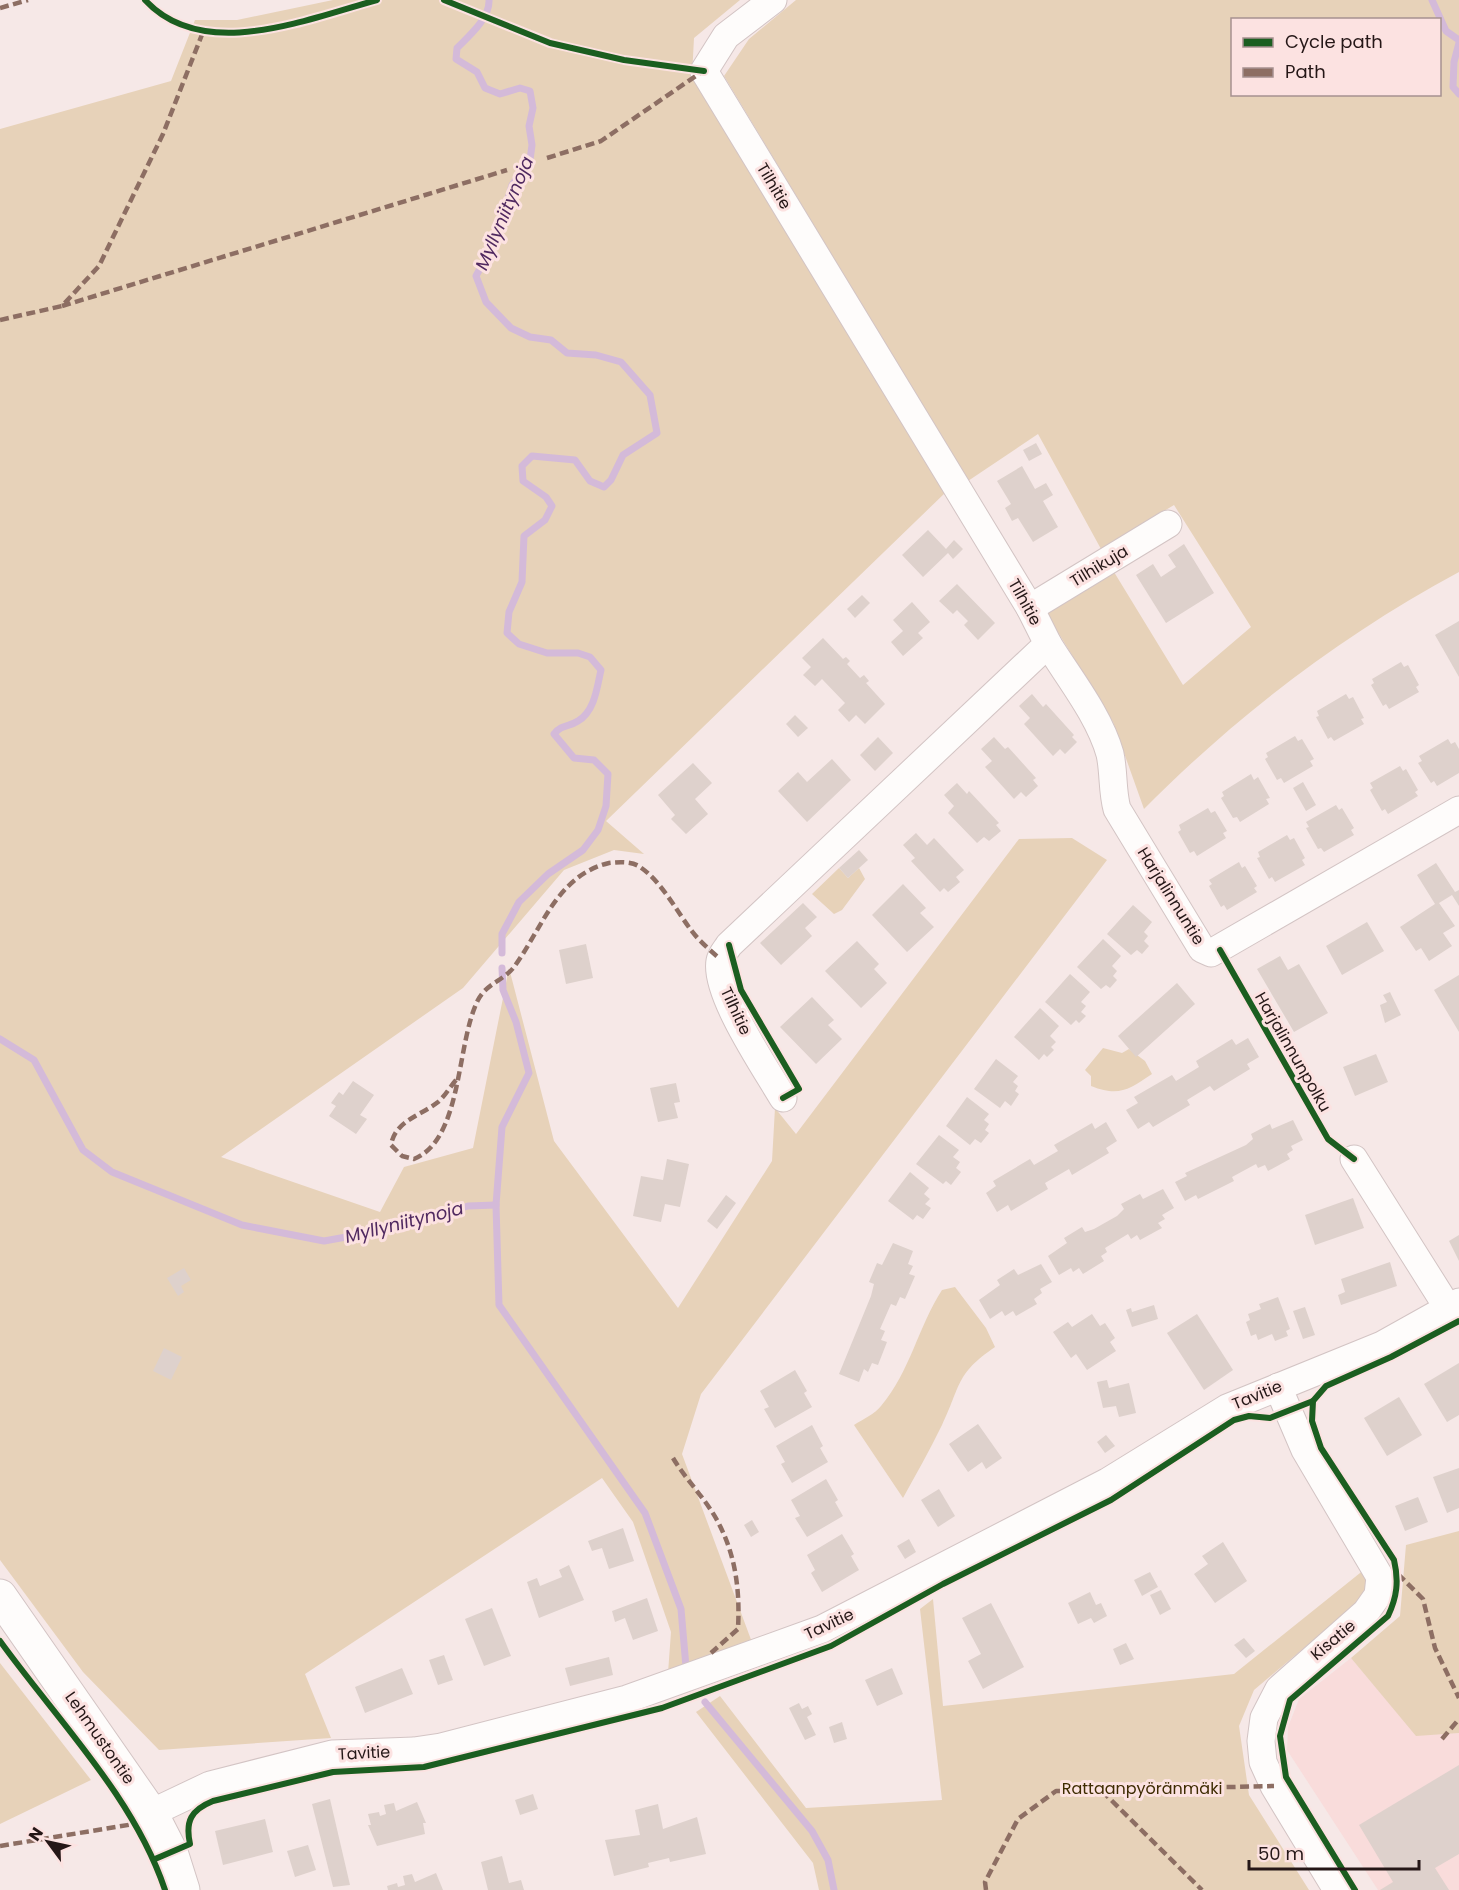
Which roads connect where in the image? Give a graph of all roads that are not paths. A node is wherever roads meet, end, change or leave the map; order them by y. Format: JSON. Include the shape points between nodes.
{"nodes":[{"id":1,"x":773,"y":0,"type":"edge"},
{"id":2,"x":1167,"y":524,"type":"dead end"},
{"id":3,"x":1030,"y":608,"type":"junction"},
{"id":4,"x":1048,"y":644,"type":"junction"},
{"id":5,"x":1459,"y":810,"type":"edge"},
{"id":6,"x":783,"y":1098,"type":"dead end"},
{"id":7,"x":1354,"y":1159,"type":"dead end"},
{"id":8,"x":1454,"y":1305,"type":"edge"},
{"id":9,"x":1278,"y":1387,"type":"junction"},
{"id":10,"x":0,"y":1596,"type":"edge"},
{"id":11,"x":151,"y":1813,"type":"junction"},
{"id":12,"x":183,"y":1890,"type":"edge"},
{"id":13,"x":1337,"y":1890,"type":"edge"}],
"edges":[{"from":1,"to":3,"type":"street","name":"Tilhitie","via":[[726,36],[704,71]]},
{"from":2,"to":3,"type":"street","name":"Tilhikuja"},
{"from":3,"to":4,"type":"street","name":"Tilhitie"},
{"from":4,"to":5,"type":"street","name":"Harjalinnuntie","via":[[1103,733],[1117,809],[1202,949],[1211,953]]},
{"from":4,"to":6,"type":"street","name":"Tilhitie","via":[[729,945],[720,959],[720,976],[738,1022]]},
{"from":7,"to":8,"type":"street"},
{"from":8,"to":9,"type":"street","name":"Tavitie","via":[[1382,1345]]},
{"from":9,"to":11,"type":"street","name":"Tavitie","via":[[1227,1408],[1107,1482],[822,1629],[627,1699],[441,1747],[332,1754],[210,1785]]},
{"from":9,"to":13,"type":"street","name":"Kisatie","via":[[1305,1450],[1380,1577],[1378,1595],[1366,1612],[1279,1689],[1264,1718],[1260,1741],[1263,1762],[1274,1786]]},
{"from":10,"to":11,"type":"main road","name":"Lehmustontie"},
{"from":11,"to":12,"type":"main road","name":"Lehmustontie","via":[[171,1852]]}]}
